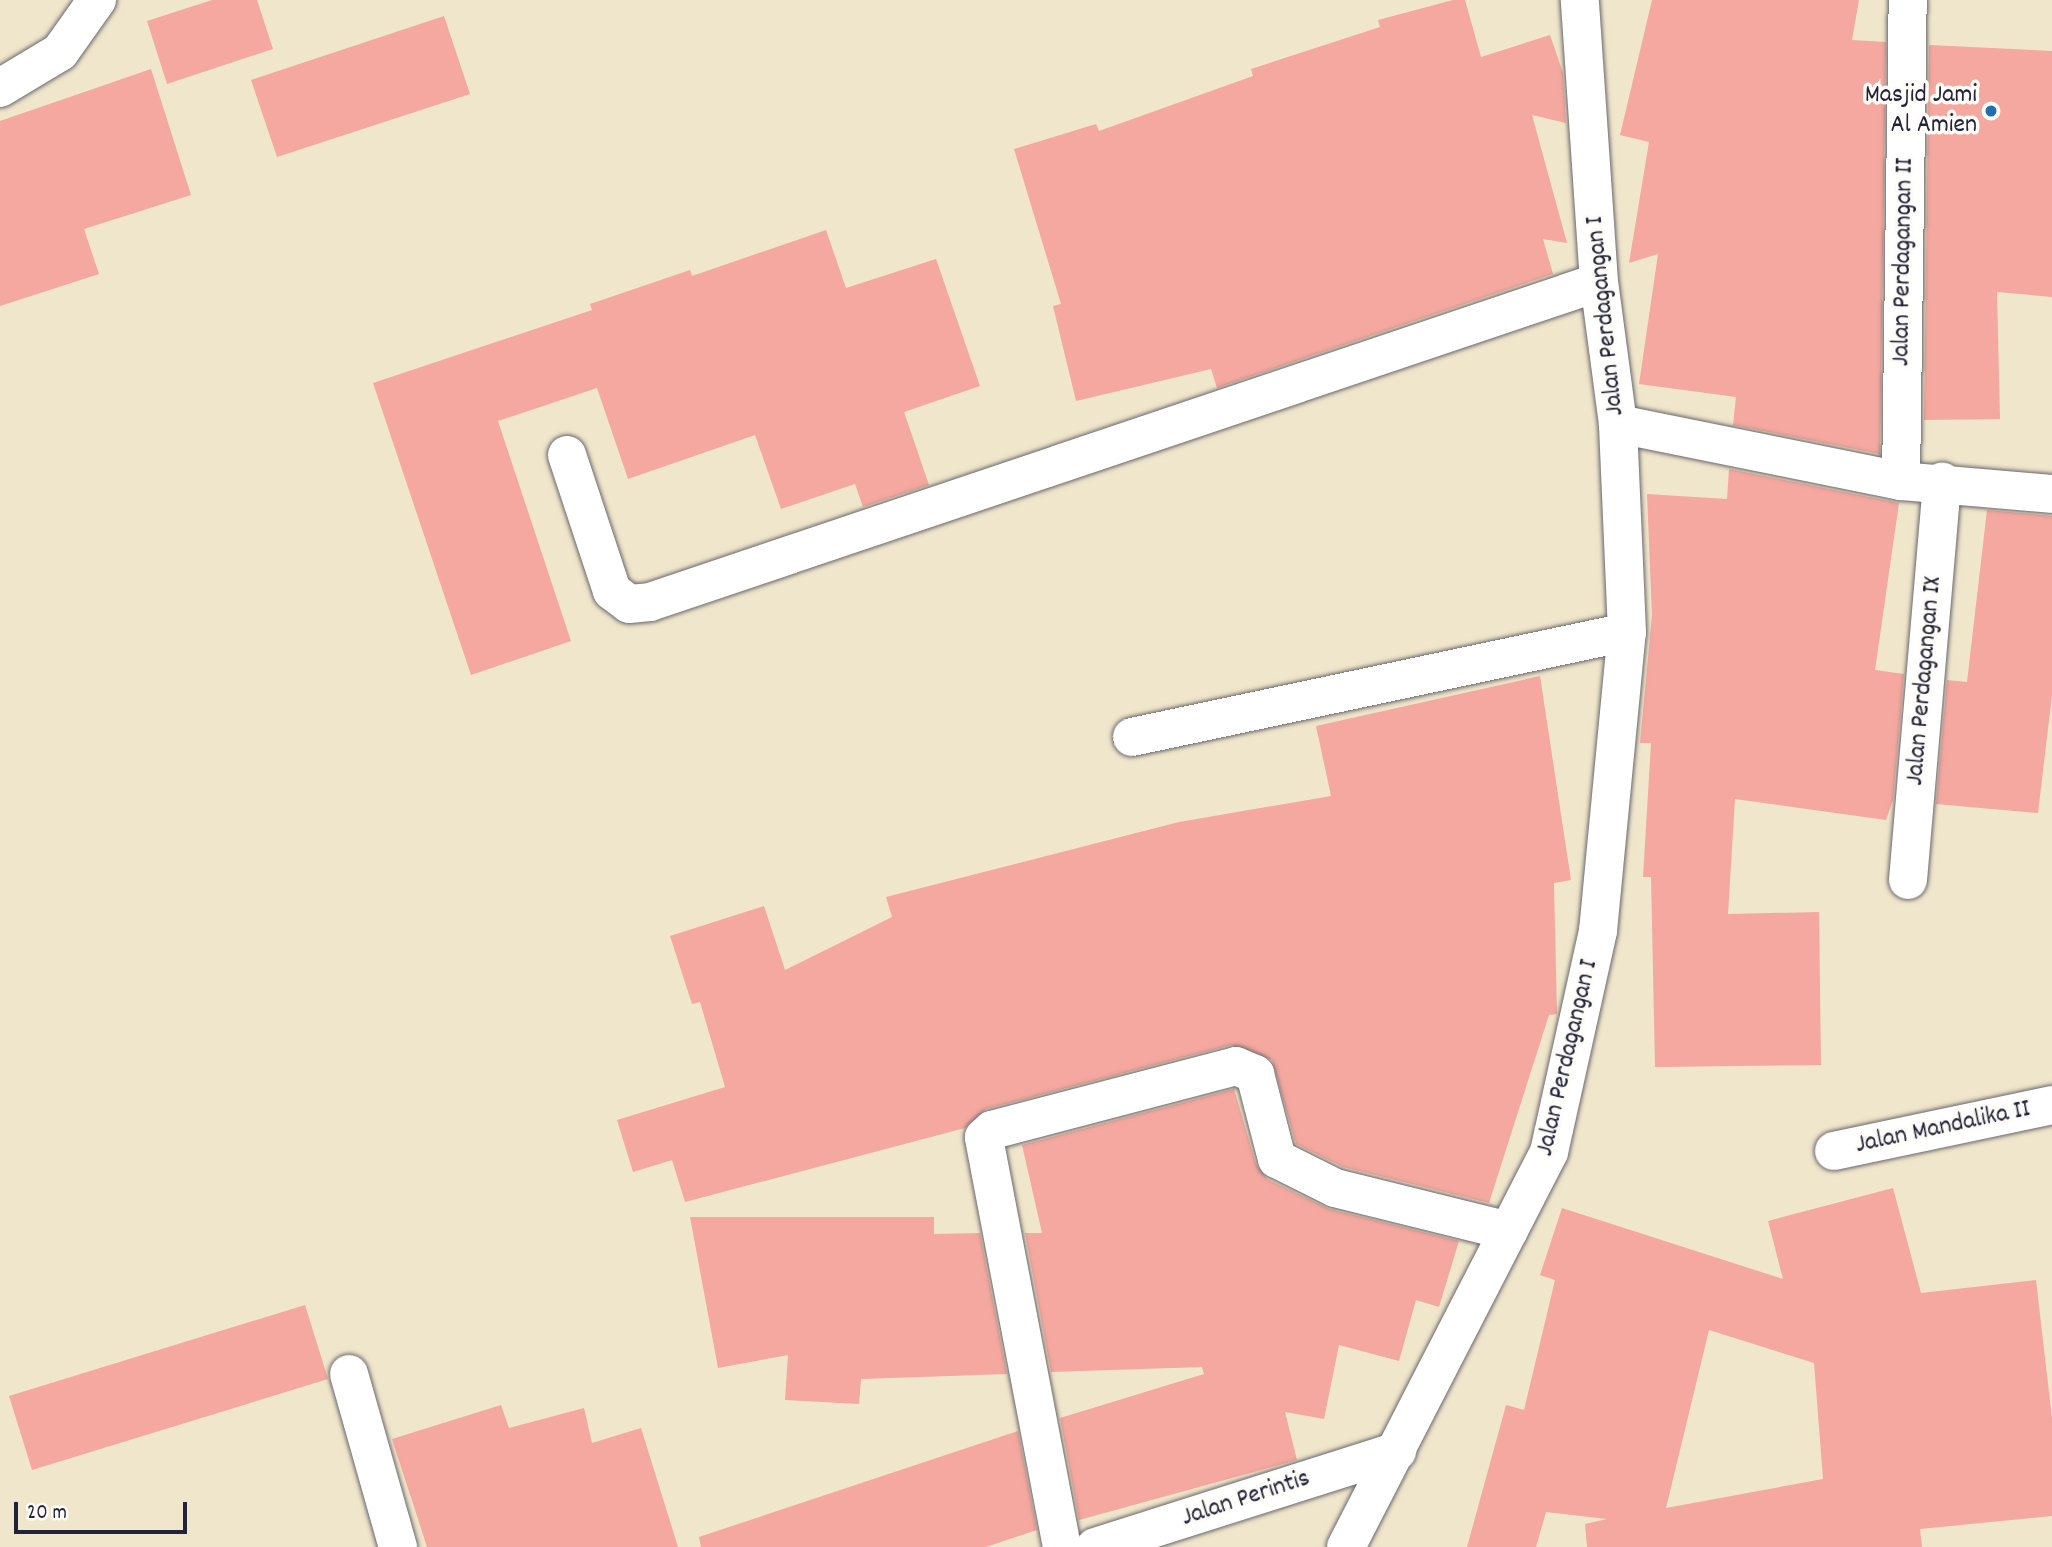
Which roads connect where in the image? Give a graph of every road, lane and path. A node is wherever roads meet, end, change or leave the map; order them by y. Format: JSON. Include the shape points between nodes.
{"nodes":[{"id":1,"x":97,"y":0,"type":"edge"},
{"id":2,"x":1580,"y":0,"type":"edge"},
{"id":3,"x":1908,"y":0,"type":"edge"},
{"id":4,"x":0,"y":88,"type":"edge"},
{"id":5,"x":1599,"y":282,"type":"junction"},
{"id":6,"x":1618,"y":424,"type":"junction"},
{"id":7,"x":567,"y":455,"type":"dead end"},
{"id":8,"x":1902,"y":481,"type":"junction"},
{"id":9,"x":1942,"y":481,"type":"junction"},
{"id":10,"x":2052,"y":494,"type":"edge"},
{"id":11,"x":1626,"y":632,"type":"junction"},
{"id":12,"x":1132,"y":737,"type":"dead end"},
{"id":13,"x":1908,"y":880,"type":"dead end"},
{"id":14,"x":2052,"y":1105,"type":"edge"},
{"id":15,"x":1834,"y":1151,"type":"dead end"},
{"id":16,"x":1509,"y":1231,"type":"junction"},
{"id":17,"x":349,"y":1374,"type":"dead end"},
{"id":18,"x":1397,"y":1451,"type":"junction"},
{"id":19,"x":398,"y":1547,"type":"edge"},
{"id":20,"x":1062,"y":1547,"type":"edge"},
{"id":21,"x":1095,"y":1547,"type":"edge"},
{"id":22,"x":1346,"y":1547,"type":"edge"}],
"edges":[{"from":1,"to":4,"type":"street","via":[[60,52]]},
{"from":2,"to":5,"type":"street","name":"Jalan Perdagangan I"},
{"from":3,"to":8,"type":"street","name":"Jalan Perdagangan II"},
{"from":5,"to":6,"type":"street","name":"Jalan Perdagangan I"},
{"from":5,"to":7,"type":"street","via":[[650,602],[629,604],[612,591]]},
{"from":6,"to":8,"type":"street"},
{"from":6,"to":11,"type":"street","name":"Jalan Perdagangan I"},
{"from":8,"to":9,"type":"street"},
{"from":9,"to":10,"type":"street"},
{"from":9,"to":13,"type":"street","name":"Jalan Perdagangan IX"},
{"from":11,"to":12,"type":"street"},
{"from":11,"to":16,"type":"street","name":"Jalan Perdagangan I","via":[[1598,931],[1549,1152]]},
{"from":14,"to":15,"type":"street","name":"Jalan Mandalika II"},
{"from":16,"to":18,"type":"street","name":"Jalan Perdagangan I"},
{"from":16,"to":20,"type":"street","via":[[1335,1188],[1277,1159],[1255,1074],[1236,1066],[992,1130],[985,1137]]},
{"from":17,"to":19,"type":"street"},
{"from":18,"to":21,"type":"street","name":"Jalan Perintis"},
{"from":18,"to":22,"type":"street","name":"Jalan Perdagangan I"}]}
